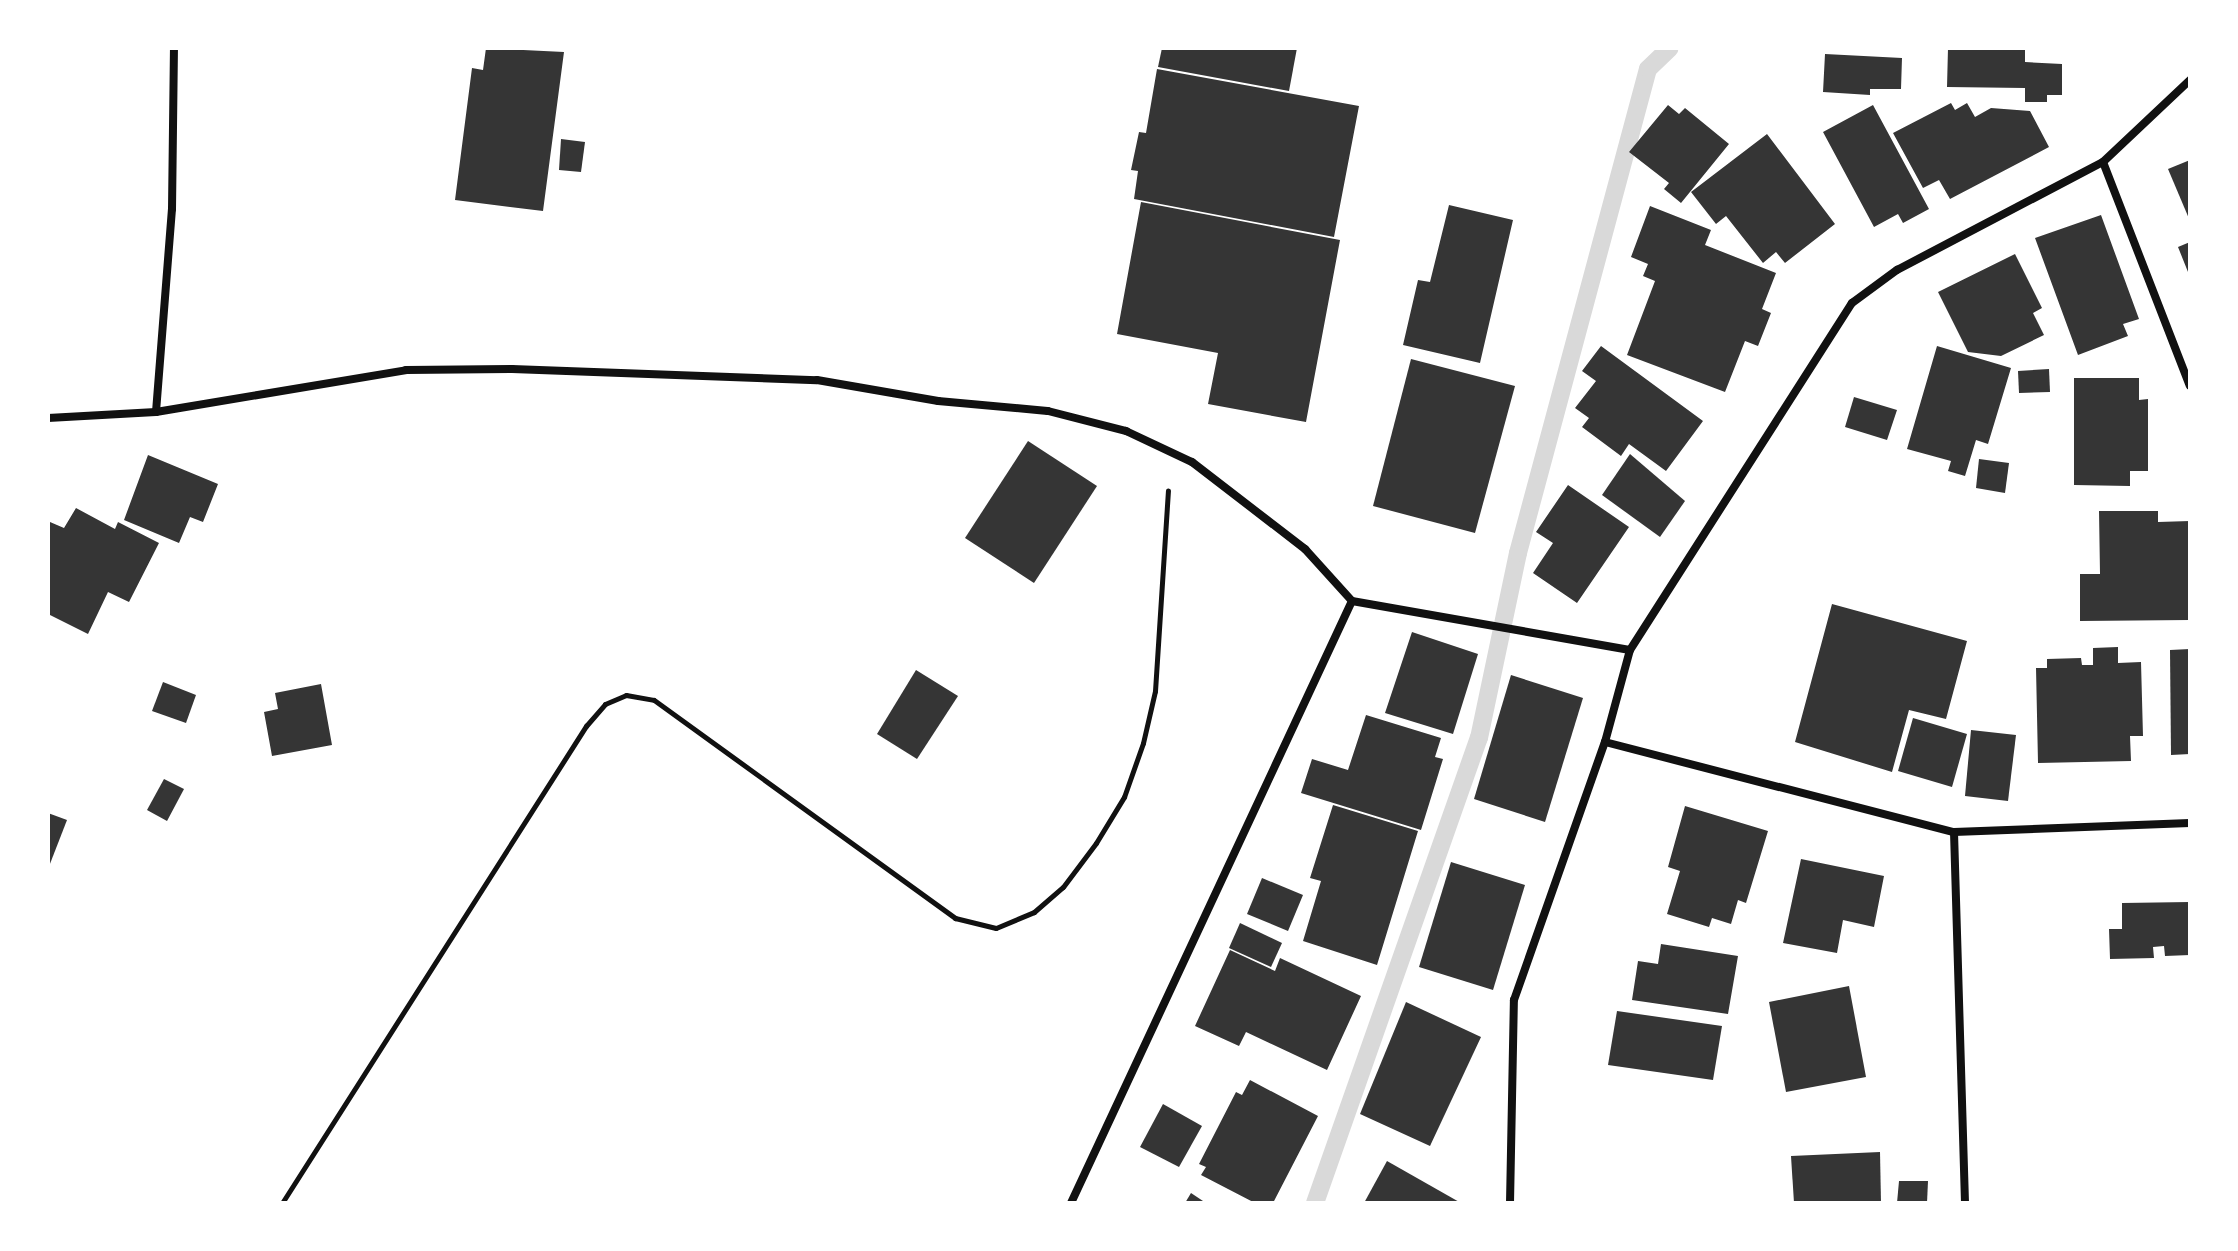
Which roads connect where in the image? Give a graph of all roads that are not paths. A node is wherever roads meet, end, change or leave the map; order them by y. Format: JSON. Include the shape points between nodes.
{"nodes":[{"id":1,"x":174,"y":48,"type":"edge"},
{"id":2,"x":2190,"y":80,"type":"edge"},
{"id":3,"x":2103,"y":162,"type":"junction"},
{"id":4,"x":2190,"y":386,"type":"edge"},
{"id":5,"x":156,"y":412,"type":"junction"},
{"id":6,"x":48,"y":418,"type":"edge"},
{"id":7,"x":1352,"y":601,"type":"junction"},
{"id":8,"x":1630,"y":650,"type":"junction"},
{"id":9,"x":1605,"y":742,"type":"junction"},
{"id":10,"x":2190,"y":823,"type":"edge"},
{"id":11,"x":1954,"y":832,"type":"junction"},
{"id":12,"x":1071,"y":1203,"type":"edge"},
{"id":13,"x":1510,"y":1203,"type":"edge"},
{"id":14,"x":1965,"y":1203,"type":"edge"}],
"edges":[{"from":1,"to":5,"type":"street","via":[[172,209]]},
{"from":2,"to":3,"type":"street"},
{"from":3,"to":4,"type":"street"},
{"from":3,"to":8,"type":"street","via":[[1897,270],[1852,303]]},
{"from":5,"to":6,"type":"street"},
{"from":5,"to":7,"type":"street","via":[[406,370],[817,380],[938,401],[1048,411],[1126,431],[1171,453],[1247,501],[1305,549]]},
{"from":7,"to":8,"type":"street","via":[[1444,613]]},
{"from":7,"to":12,"type":"street"},
{"from":8,"to":9,"type":"street"},
{"from":9,"to":11,"type":"street"},
{"from":9,"to":13,"type":"street","via":[[1514,1000]]},
{"from":10,"to":11,"type":"street"},
{"from":11,"to":14,"type":"street"}]}
